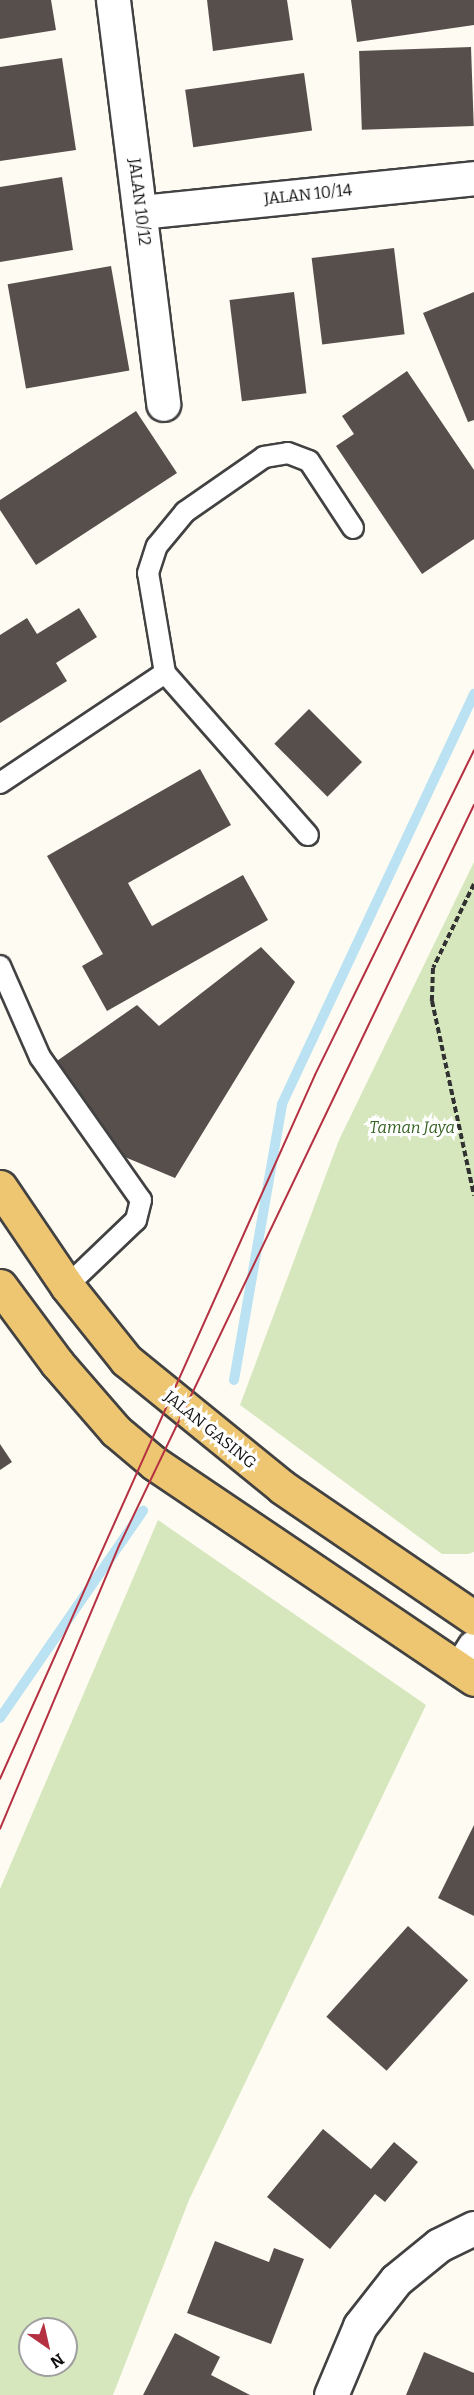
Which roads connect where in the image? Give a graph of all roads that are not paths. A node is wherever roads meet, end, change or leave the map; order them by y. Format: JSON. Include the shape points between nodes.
{"nodes":[{"id":1,"x":113,"y":0,"type":"edge"},
{"id":2,"x":474,"y":178,"type":"edge"},
{"id":3,"x":141,"y":212,"type":"junction"},
{"id":4,"x":163,"y":404,"type":"dead end"},
{"id":5,"x":353,"y":528,"type":"dead end"},
{"id":6,"x":165,"y":673,"type":"junction"},
{"id":7,"x":0,"y":783,"type":"edge"},
{"id":8,"x":308,"y":835,"type":"dead end"},
{"id":9,"x":0,"y":966,"type":"edge"},
{"id":10,"x":0,"y":1187,"type":"edge"},
{"id":11,"x":0,"y":1286,"type":"edge"},
{"id":12,"x":67,"y":1286,"type":"junction"},
{"id":13,"x":474,"y":1618,"type":"edge"},
{"id":14,"x":469,"y":1665,"type":"edge"},
{"id":15,"x":474,"y":2228,"type":"edge"},
{"id":16,"x":331,"y":2395,"type":"edge"}],
"edges":[{"from":1,"to":3,"type":"street","name":"JALAN 10/12"},
{"from":2,"to":3,"type":"street","name":"JALAN 10/14"},
{"from":3,"to":4,"type":"street","name":"JALAN 10/12"},
{"from":5,"to":6,"type":"lane","via":[[309,461],[288,453],[264,457],[184,512],[157,546],[148,573]]},
{"from":6,"to":7,"type":"lane"},
{"from":6,"to":8,"type":"lane"},
{"from":9,"to":12,"type":"lane","via":[[40,1057],[141,1200],[136,1220]]},
{"from":10,"to":12,"type":"main road","name":"JALAN GASING"},
{"from":11,"to":14,"type":"main road","via":[[57,1363],[117,1431],[154,1463]]},
{"from":12,"to":13,"type":"main road","name":"JALAN GASING","via":[[126,1360],[195,1419],[282,1487]]},
{"from":15,"to":16,"type":"street","via":[[439,2246],[396,2280],[360,2326]]}]}
